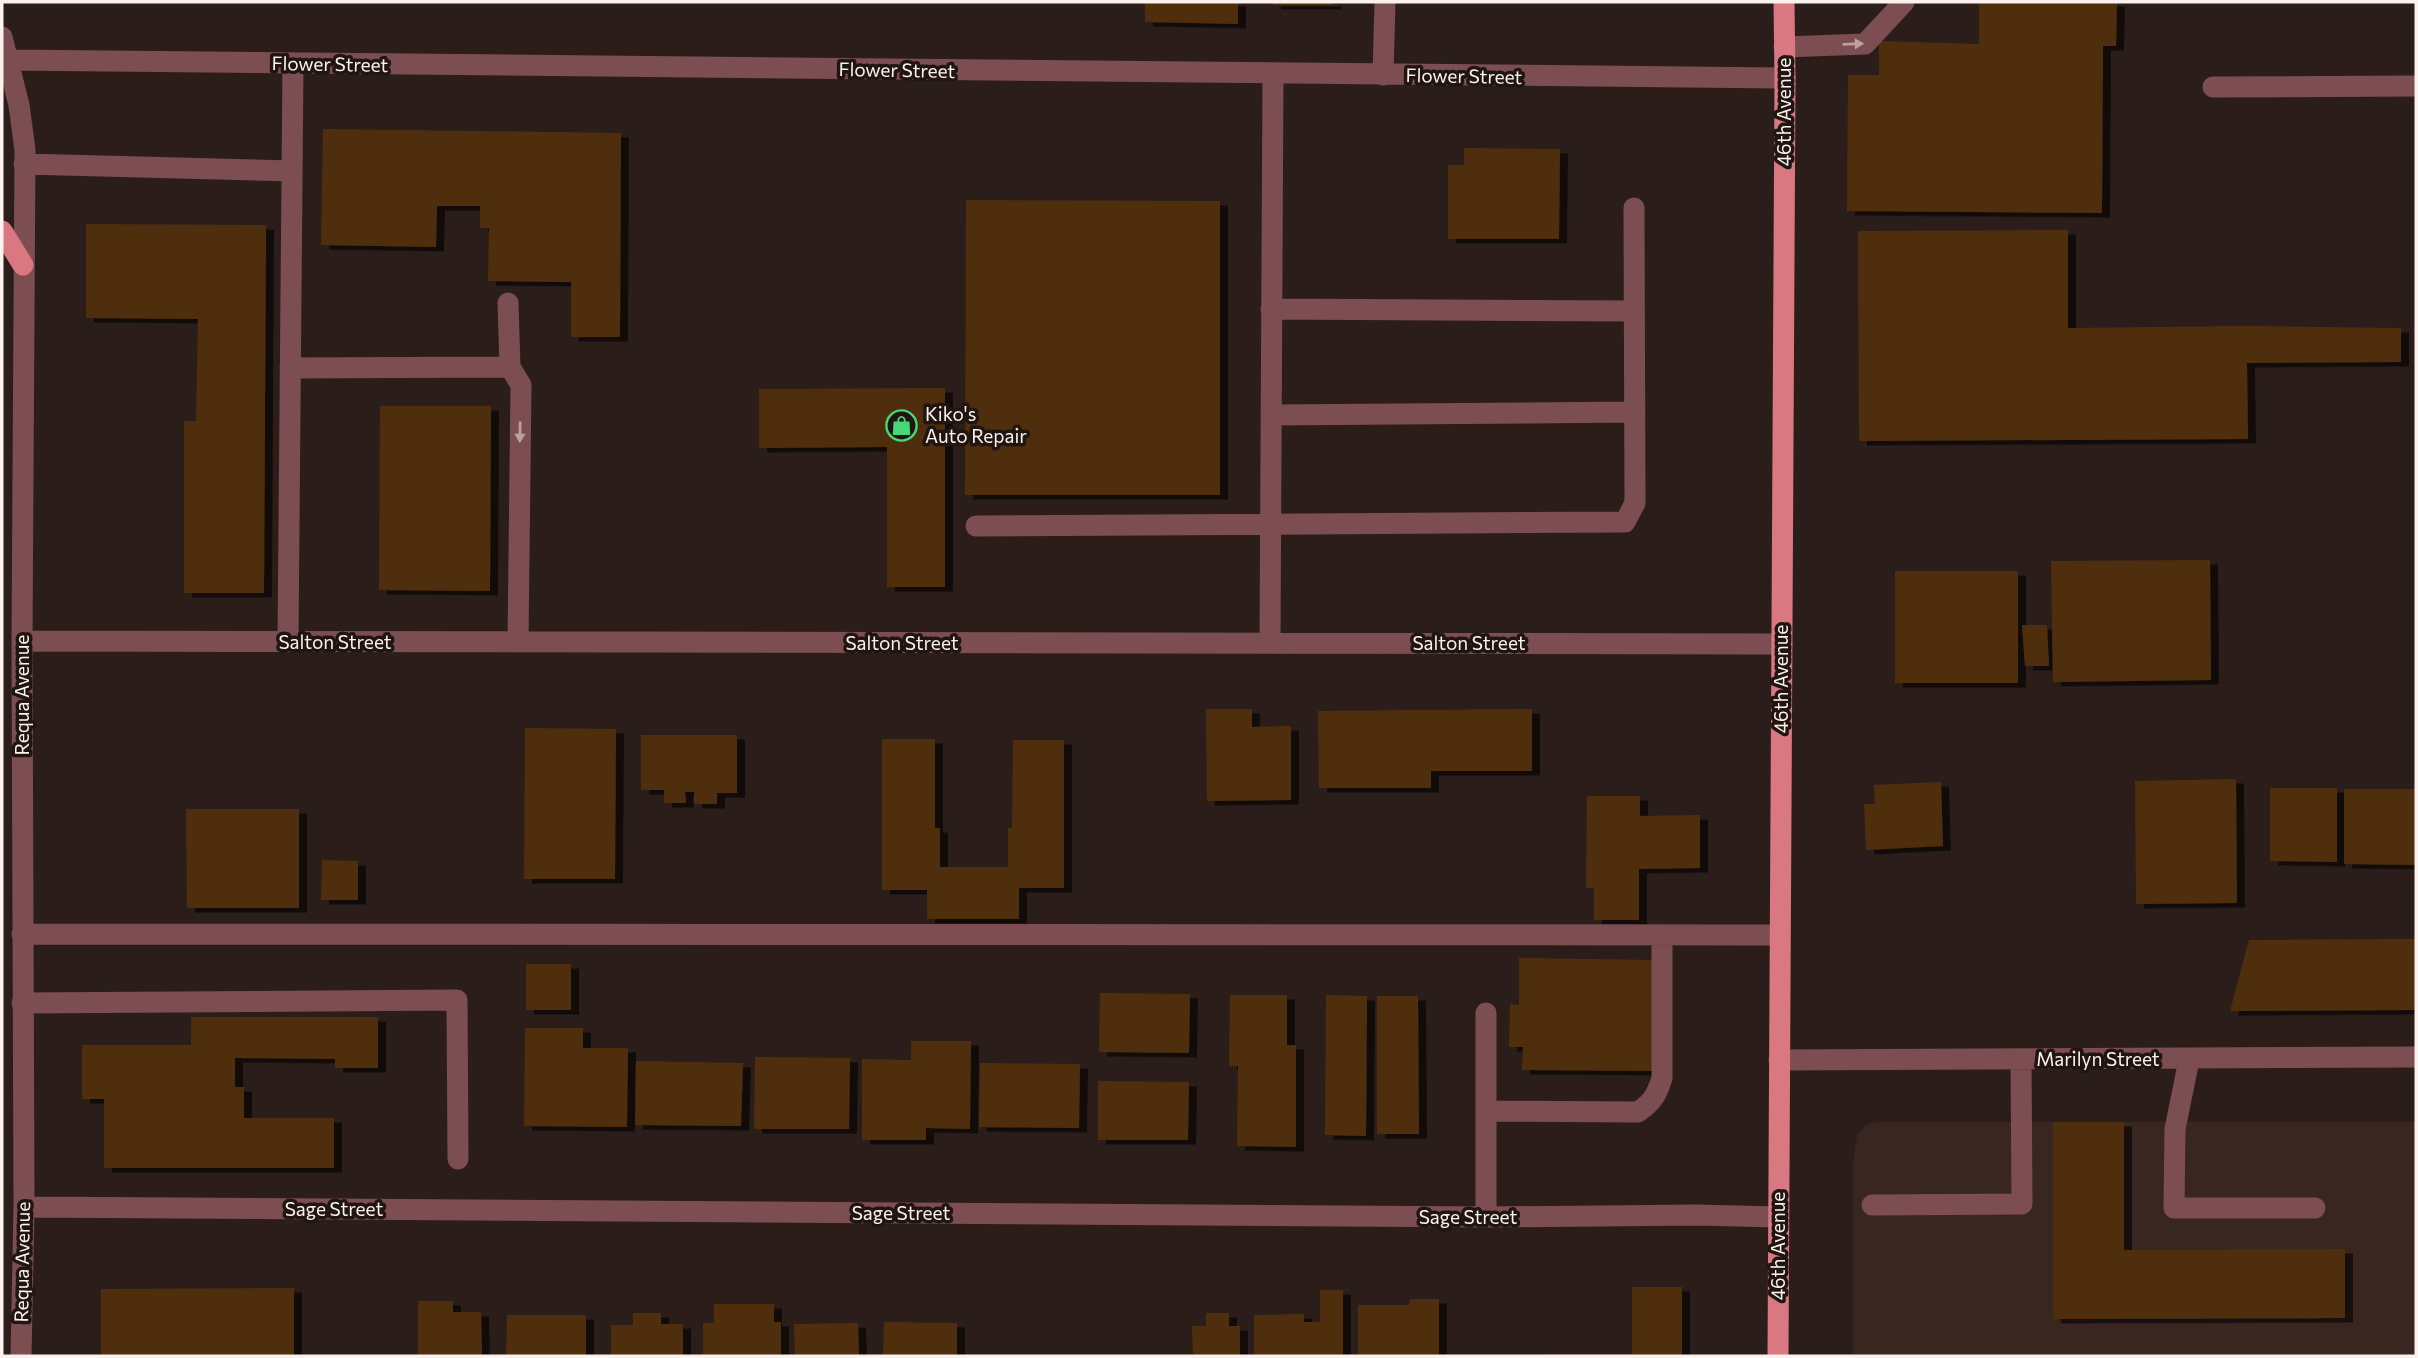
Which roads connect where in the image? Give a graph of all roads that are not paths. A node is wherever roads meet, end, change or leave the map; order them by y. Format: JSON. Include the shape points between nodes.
{"nodes":[{"id":1,"x":1385,"y":2,"type":"edge"},
{"id":2,"x":1784,"y":2,"type":"edge"},
{"id":3,"x":1904,"y":2,"type":"edge"},
{"id":4,"x":2,"y":37,"type":"edge"},
{"id":5,"x":1784,"y":47,"type":"junction"},
{"id":6,"x":9,"y":60,"type":"junction"},
{"id":7,"x":293,"y":63,"type":"junction"},
{"id":8,"x":1273,"y":74,"type":"junction"},
{"id":9,"x":1383,"y":75,"type":"junction"},
{"id":10,"x":1785,"y":78,"type":"junction"},
{"id":11,"x":2416,"y":86,"type":"edge"},
{"id":12,"x":2213,"y":87,"type":"dead end"},
{"id":13,"x":24,"y":164,"type":"junction"},
{"id":14,"x":292,"y":171,"type":"junction"},
{"id":15,"x":1634,"y":208,"type":"dead end"},
{"id":16,"x":2,"y":231,"type":"edge"},
{"id":17,"x":23,"y":265,"type":"junction"},
{"id":18,"x":508,"y":303,"type":"dead end"},
{"id":19,"x":1271,"y":309,"type":"junction"},
{"id":20,"x":1634,"y":311,"type":"junction"},
{"id":21,"x":510,"y":367,"type":"junction"},
{"id":22,"x":290,"y":368,"type":"junction"},
{"id":23,"x":1635,"y":412,"type":"junction"},
{"id":24,"x":1271,"y":415,"type":"junction"},
{"id":25,"x":1271,"y":524,"type":"junction"},
{"id":26,"x":976,"y":526,"type":"dead end"},
{"id":27,"x":22,"y":642,"type":"junction"},
{"id":28,"x":288,"y":642,"type":"junction"},
{"id":29,"x":517,"y":642,"type":"junction"},
{"id":30,"x":1270,"y":643,"type":"junction"},
{"id":31,"x":1782,"y":644,"type":"junction"},
{"id":32,"x":12,"y":709,"type":"edge"},
{"id":33,"x":23,"y":934,"type":"junction"},
{"id":34,"x":1662,"y":935,"type":"junction"},
{"id":35,"x":1779,"y":935,"type":"junction"},
{"id":36,"x":23,"y":1003,"type":"junction"},
{"id":37,"x":1486,"y":1013,"type":"dead end"},
{"id":38,"x":12,"y":1041,"type":"edge"},
{"id":39,"x":2416,"y":1057,"type":"edge"},
{"id":40,"x":2021,"y":1059,"type":"junction"},
{"id":41,"x":1779,"y":1060,"type":"junction"},
{"id":42,"x":2189,"y":1060,"type":"junction"},
{"id":43,"x":1486,"y":1111,"type":"junction"},
{"id":44,"x":458,"y":1159,"type":"dead end"},
{"id":45,"x":1872,"y":1205,"type":"dead end"},
{"id":46,"x":24,"y":1207,"type":"junction"},
{"id":47,"x":2315,"y":1208,"type":"dead end"},
{"id":48,"x":1486,"y":1217,"type":"junction"},
{"id":49,"x":1778,"y":1217,"type":"junction"},
{"id":50,"x":21,"y":1356,"type":"edge"},
{"id":51,"x":1778,"y":1356,"type":"edge"}],
"edges":[{"from":1,"to":9,"type":"street"},
{"from":2,"to":5,"type":"main road","name":"46th Avenue"},
{"from":5,"to":3,"type":"street","one_way":true,"via":[[1865,44]]},
{"from":4,"to":6,"type":"street","name":"Requa Avenue"},
{"from":5,"to":10,"type":"main road","name":"46th Avenue"},
{"from":6,"to":7,"type":"street","name":"Flower Street"},
{"from":6,"to":13,"type":"street","name":"Requa Avenue"},
{"from":7,"to":8,"type":"street","name":"Flower Street"},
{"from":7,"to":14,"type":"street"},
{"from":8,"to":9,"type":"street","name":"Flower Street"},
{"from":8,"to":19,"type":"street"},
{"from":9,"to":10,"type":"street","name":"Flower Street"},
{"from":10,"to":31,"type":"main road","name":"46th Avenue"},
{"from":11,"to":12,"type":"street"},
{"from":13,"to":14,"type":"street"},
{"from":13,"to":17,"type":"street","name":"Requa Avenue"},
{"from":14,"to":22,"type":"street"},
{"from":15,"to":20,"type":"street"},
{"from":16,"to":17,"type":"main road"},
{"from":17,"to":27,"type":"street","name":"Requa Avenue"},
{"from":18,"to":21,"type":"street"},
{"from":19,"to":20,"type":"street"},
{"from":19,"to":24,"type":"street"},
{"from":20,"to":23,"type":"street"},
{"from":21,"to":22,"type":"street"},
{"from":21,"to":29,"type":"street","one_way":true,"via":[[521,385]]},
{"from":22,"to":28,"type":"street"},
{"from":23,"to":24,"type":"street"},
{"from":23,"to":25,"type":"street","via":[[1635,503],[1625,522]]},
{"from":24,"to":25,"type":"street"},
{"from":25,"to":26,"type":"street"},
{"from":25,"to":30,"type":"street"},
{"from":27,"to":28,"type":"street","name":"Salton Street"},
{"from":27,"to":32,"type":"street","name":"Requa Avenue"},
{"from":28,"to":29,"type":"street","name":"Salton Street"},
{"from":29,"to":30,"type":"street","name":"Salton Street"},
{"from":30,"to":31,"type":"street","name":"Salton Street"},
{"from":31,"to":35,"type":"main road","name":"46th Avenue"},
{"from":32,"to":33,"type":"street","name":"Requa Avenue"},
{"from":33,"to":34,"type":"street"},
{"from":33,"to":36,"type":"street","name":"Requa Avenue"},
{"from":34,"to":35,"type":"street"},
{"from":34,"to":43,"type":"street","via":[[1662,1078],[1657,1096],[1648,1105],[1638,1112]]},
{"from":35,"to":41,"type":"main road","name":"46th Avenue"},
{"from":36,"to":38,"type":"street","name":"Requa Avenue"},
{"from":36,"to":44,"type":"street","via":[[457,1000]]},
{"from":37,"to":43,"type":"street"},
{"from":38,"to":46,"type":"street","name":"Requa Avenue"},
{"from":39,"to":42,"type":"street","name":"Marilyn Street"},
{"from":40,"to":41,"type":"street","name":"Marilyn Street"},
{"from":40,"to":42,"type":"street","name":"Marilyn Street"},
{"from":40,"to":45,"type":"street","via":[[2022,1204]]},
{"from":41,"to":49,"type":"main road","name":"46th Avenue"},
{"from":42,"to":47,"type":"street","via":[[2175,1129],[2174,1208]]},
{"from":43,"to":48,"type":"street"},
{"from":46,"to":48,"type":"street","name":"Sage Street"},
{"from":46,"to":50,"type":"street","name":"Requa Avenue"},
{"from":48,"to":49,"type":"street","name":"Sage Street"},
{"from":49,"to":51,"type":"main road","name":"46th Avenue"}]}
